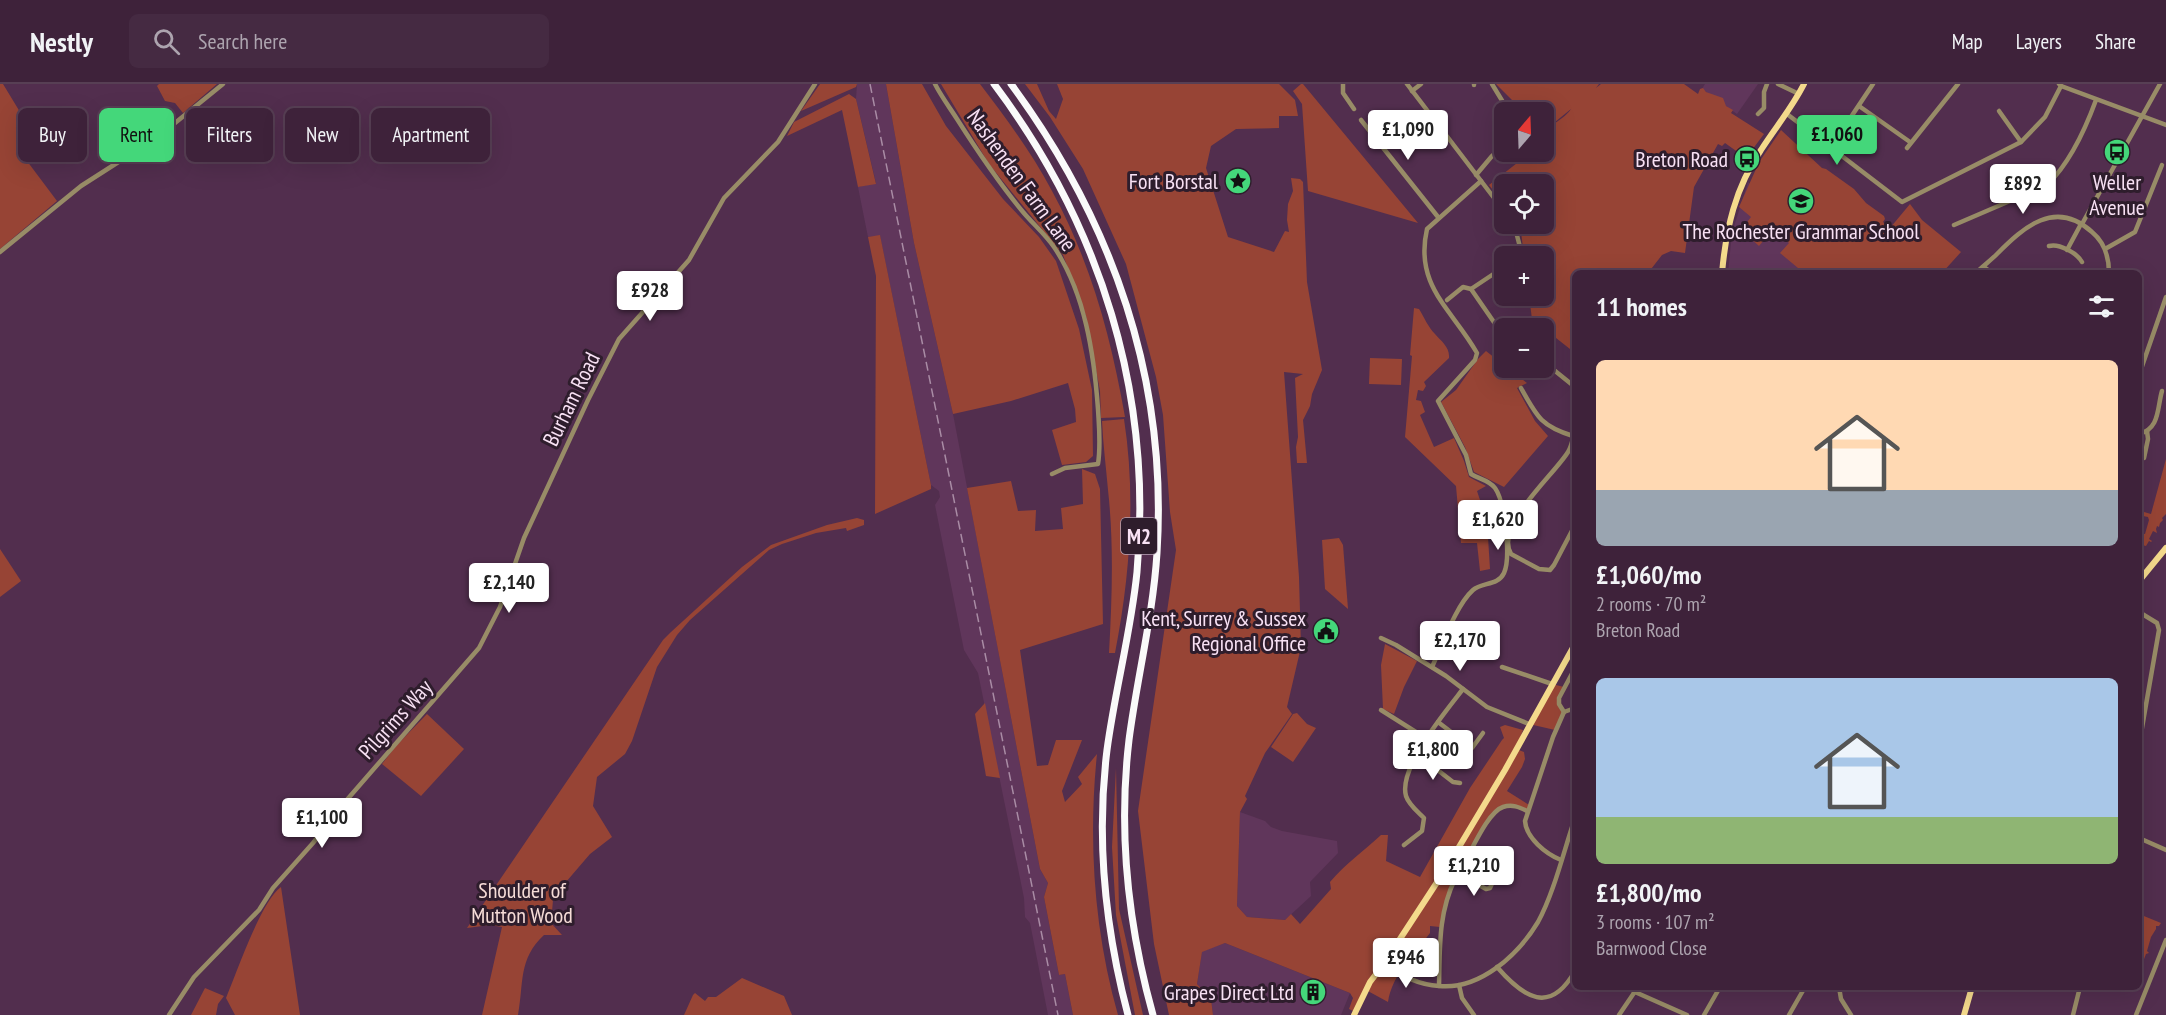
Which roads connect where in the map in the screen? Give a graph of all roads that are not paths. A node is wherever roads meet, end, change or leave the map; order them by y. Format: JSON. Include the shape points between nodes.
{"nodes":[{"id":1,"x":223,"y":84,"type":"edge"},
{"id":2,"x":815,"y":84,"type":"edge"},
{"id":3,"x":935,"y":84,"type":"edge"},
{"id":4,"x":994,"y":84,"type":"edge"},
{"id":5,"x":1011,"y":84,"type":"edge"},
{"id":6,"x":1343,"y":84,"type":"edge"},
{"id":7,"x":1407,"y":84,"type":"edge"},
{"id":8,"x":1421,"y":84,"type":"edge"},
{"id":9,"x":1492,"y":84,"type":"edge"},
{"id":10,"x":1767,"y":84,"type":"edge"},
{"id":11,"x":1778,"y":84,"type":"edge"},
{"id":12,"x":1804,"y":84,"type":"edge"},
{"id":13,"x":1873,"y":84,"type":"edge"},
{"id":14,"x":1958,"y":84,"type":"edge"},
{"id":15,"x":2160,"y":84,"type":"edge"},
{"id":16,"x":2060,"y":85,"type":"edge"},
{"id":17,"x":1412,"y":91,"type":"junction"},
{"id":18,"x":1799,"y":94,"type":"junction"},
{"id":19,"x":2096,"y":100,"type":"junction"},
{"id":20,"x":1503,"y":102,"type":"edge"},
{"id":21,"x":1859,"y":106,"type":"junction"},
{"id":22,"x":1353,"y":109,"type":"dead end"},
{"id":23,"x":1999,"y":111,"type":"dead end"},
{"id":24,"x":1758,"y":114,"type":"dead end"},
{"id":25,"x":1787,"y":114,"type":"junction"},
{"id":26,"x":2142,"y":117,"type":"junction"},
{"id":27,"x":1361,"y":120,"type":"dead end"},
{"id":28,"x":2166,"y":125,"type":"edge"},
{"id":29,"x":1910,"y":142,"type":"junction"},
{"id":30,"x":2021,"y":142,"type":"junction"},
{"id":31,"x":1831,"y":147,"type":"junction"},
{"id":32,"x":1907,"y":148,"type":"dead end"},
{"id":33,"x":1494,"y":154,"type":"edge"},
{"id":34,"x":2162,"y":165,"type":"dead end"},
{"id":35,"x":1476,"y":175,"type":"junction"},
{"id":36,"x":1481,"y":181,"type":"junction"},
{"id":37,"x":1494,"y":198,"type":"edge"},
{"id":38,"x":1438,"y":217,"type":"junction"},
{"id":39,"x":2081,"y":224,"type":"junction"},
{"id":40,"x":1954,"y":225,"type":"dead end"},
{"id":41,"x":2049,"y":246,"type":"dead end"},
{"id":42,"x":2104,"y":249,"type":"junction"},
{"id":43,"x":2067,"y":250,"type":"junction"},
{"id":44,"x":0,"y":252,"type":"edge"},
{"id":45,"x":2082,"y":262,"type":"dead end"},
{"id":46,"x":1722,"y":270,"type":"edge"},
{"id":47,"x":1980,"y":270,"type":"edge"},
{"id":48,"x":2108,"y":270,"type":"edge"},
{"id":49,"x":1494,"y":274,"type":"edge"},
{"id":50,"x":1471,"y":289,"type":"junction"},
{"id":51,"x":2166,"y":297,"type":"edge"},
{"id":52,"x":1447,"y":300,"type":"dead end"},
{"id":53,"x":1494,"y":322,"type":"edge"},
{"id":54,"x":2142,"y":366,"type":"edge"},
{"id":55,"x":1554,"y":370,"type":"edge"},
{"id":56,"x":1572,"y":385,"type":"edge"},
{"id":57,"x":1521,"y":388,"type":"dead end"},
{"id":58,"x":2162,"y":391,"type":"dead end"},
{"id":59,"x":2159,"y":402,"type":"junction"},
{"id":60,"x":2165,"y":405,"type":"edge"},
{"id":61,"x":2147,"y":431,"type":"junction"},
{"id":62,"x":1572,"y":433,"type":"edge"},
{"id":63,"x":2142,"y":433,"type":"edge"},
{"id":64,"x":1572,"y":452,"type":"edge"},
{"id":65,"x":2144,"y":458,"type":"dead end"},
{"id":66,"x":1052,"y":474,"type":"dead end"},
{"id":67,"x":1572,"y":531,"type":"edge"},
{"id":68,"x":524,"y":538,"type":"joint"},
{"id":69,"x":2166,"y":548,"type":"edge"},
{"id":70,"x":2142,"y":577,"type":"edge"},
{"id":71,"x":2142,"y":614,"type":"edge"},
{"id":72,"x":1381,"y":638,"type":"dead end"},
{"id":73,"x":1572,"y":649,"type":"edge"},
{"id":74,"x":1432,"y":667,"type":"junction"},
{"id":75,"x":1502,"y":667,"type":"dead end"},
{"id":76,"x":1572,"y":674,"type":"edge"},
{"id":77,"x":1552,"y":684,"type":"junction"},
{"id":78,"x":1463,"y":689,"type":"junction"},
{"id":79,"x":1572,"y":709,"type":"edge"},
{"id":80,"x":1381,"y":710,"type":"dead end"},
{"id":81,"x":1563,"y":712,"type":"junction"},
{"id":82,"x":1438,"y":722,"type":"junction"},
{"id":83,"x":1529,"y":724,"type":"junction"},
{"id":84,"x":2142,"y":728,"type":"edge"},
{"id":85,"x":1483,"y":733,"type":"dead end"},
{"id":86,"x":1427,"y":739,"type":"junction"},
{"id":87,"x":1417,"y":753,"type":"junction"},
{"id":88,"x":1460,"y":783,"type":"dead end"},
{"id":89,"x":1527,"y":811,"type":"junction"},
{"id":90,"x":1572,"y":827,"type":"edge"},
{"id":91,"x":2142,"y":839,"type":"edge"},
{"id":92,"x":1404,"y":845,"type":"dead end"},
{"id":93,"x":2166,"y":850,"type":"edge"},
{"id":94,"x":1561,"y":860,"type":"junction"},
{"id":95,"x":1447,"y":867,"type":"junction"},
{"id":96,"x":1460,"y":870,"type":"dead end"},
{"id":97,"x":1455,"y":879,"type":"dead end"},
{"id":98,"x":1494,"y":879,"type":"dead end"},
{"id":99,"x":2166,"y":939,"type":"edge"},
{"id":100,"x":1383,"y":965,"type":"junction"},
{"id":101,"x":1497,"y":967,"type":"junction"},
{"id":102,"x":1572,"y":976,"type":"edge"},
{"id":103,"x":1439,"y":986,"type":"junction"},
{"id":104,"x":1458,"y":986,"type":"junction"},
{"id":105,"x":1636,"y":990,"type":"edge"},
{"id":106,"x":1639,"y":990,"type":"edge"},
{"id":107,"x":1718,"y":990,"type":"edge"},
{"id":108,"x":1802,"y":990,"type":"edge"},
{"id":109,"x":1840,"y":990,"type":"edge"},
{"id":110,"x":1971,"y":990,"type":"edge"},
{"id":111,"x":2079,"y":990,"type":"edge"},
{"id":112,"x":169,"y":1015,"type":"edge"},
{"id":113,"x":1128,"y":1015,"type":"edge"},
{"id":114,"x":1153,"y":1015,"type":"edge"},
{"id":115,"x":1354,"y":1015,"type":"edge"},
{"id":116,"x":1473,"y":1015,"type":"edge"},
{"id":117,"x":1619,"y":1015,"type":"edge"},
{"id":118,"x":1687,"y":1015,"type":"edge"},
{"id":119,"x":1704,"y":1015,"type":"edge"},
{"id":120,"x":1790,"y":1015,"type":"edge"},
{"id":121,"x":1851,"y":1015,"type":"edge"},
{"id":122,"x":1964,"y":1015,"type":"edge"},
{"id":123,"x":2073,"y":1015,"type":"edge"},
{"id":124,"x":2136,"y":1015,"type":"edge"}],
"edges":[{"from":1,"to":44,"type":"street","via":[[159,136],[81,186]]},
{"from":2,"to":68,"type":"street","name":"Burham Road","via":[[778,142],[724,198],[689,260],[619,339]]},
{"from":3,"to":66,"type":"street","name":"Nashenden Farm Lane","via":[[988,168],[1052,244],[1066,267],[1081,308],[1096,388],[1098,464],[1065,468]]},
{"from":4,"to":113,"type":"highway","number":"M2","via":[[1041,153],[1081,229],[1111,308],[1134,412],[1140,475],[1138,555],[1131,620],[1108,749],[1102,829],[1110,934]]},
{"from":5,"to":114,"type":"highway","number":"M2","via":[[1058,153],[1098,228],[1125,301],[1146,383],[1156,462],[1157,544],[1150,619],[1129,740],[1124,814],[1130,904]]},
{"from":6,"to":22,"type":"street","via":[[1343,93]]},
{"from":7,"to":17,"type":"street"},
{"from":8,"to":17,"type":"street"},
{"from":9,"to":20,"type":"street"},
{"from":10,"to":24,"type":"street","via":[[1764,108]]},
{"from":11,"to":18,"type":"street"},
{"from":12,"to":18,"type":"main road"},
{"from":13,"to":21,"type":"street"},
{"from":14,"to":29,"type":"street"},
{"from":15,"to":26,"type":"street"},
{"from":16,"to":19,"type":"street"},
{"from":16,"to":30,"type":"street","via":[[2045,117]]},
{"from":17,"to":35,"type":"street"},
{"from":18,"to":25,"type":"main road"},
{"from":19,"to":26,"type":"street"},
{"from":19,"to":40,"type":"street","via":[[2078,143],[2046,185]]},
{"from":21,"to":29,"type":"street"},
{"from":21,"to":31,"type":"street"},
{"from":23,"to":30,"type":"street"},
{"from":25,"to":31,"type":"street"},
{"from":25,"to":46,"type":"main road","via":[[1760,151],[1737,197],[1727,231]]},
{"from":26,"to":28,"type":"street"},
{"from":26,"to":39,"type":"street"},
{"from":27,"to":38,"type":"street"},
{"from":29,"to":32,"type":"street"},
{"from":30,"to":31,"type":"street","via":[[1904,202]]},
{"from":33,"to":35,"type":"street"},
{"from":34,"to":42,"type":"street","via":[[2135,232]]},
{"from":35,"to":36,"type":"street"},
{"from":36,"to":37,"type":"street"},
{"from":36,"to":38,"type":"street"},
{"from":38,"to":74,"type":"street","via":[[1426,231],[1427,274],[1434,291],[1477,354],[1438,402],[1472,474],[1497,491],[1506,541],[1503,574],[1496,582],[1476,588],[1464,600]]},
{"from":39,"to":42,"type":"street"},
{"from":39,"to":43,"type":"street"},
{"from":39,"to":47,"type":"street","via":[[2058,218],[2036,221],[2020,231]]},
{"from":41,"to":43,"type":"street","via":[[2057,244]]},
{"from":42,"to":48,"type":"street"},
{"from":43,"to":45,"type":"street"},
{"from":49,"to":50,"type":"street"},
{"from":50,"to":52,"type":"street","via":[[1463,287]]},
{"from":50,"to":53,"type":"street"},
{"from":51,"to":54,"type":"street"},
{"from":55,"to":56,"type":"street"},
{"from":57,"to":62,"type":"street","via":[[1546,425]]},
{"from":58,"to":59,"type":"street"},
{"from":59,"to":60,"type":"street"},
{"from":59,"to":61,"type":"street","via":[[2156,423]]},
{"from":61,"to":63,"type":"street"},
{"from":61,"to":65,"type":"street"},
{"from":64,"to":67,"type":"street","via":[[1510,527],[1509,550],[1539,569],[1550,570]]},
{"from":68,"to":112,"type":"street","name":"Pilgrims Way","via":[[500,608],[479,648],[345,801],[259,910],[194,977]]},
{"from":69,"to":70,"type":"main road"},
{"from":71,"to":84,"type":"street","via":[[2157,623],[2159,630]]},
{"from":72,"to":74,"type":"street"},
{"from":73,"to":77,"type":"main road"},
{"from":74,"to":78,"type":"street"},
{"from":75,"to":77,"type":"street"},
{"from":76,"to":81,"type":"street","via":[[1559,698]]},
{"from":77,"to":83,"type":"main road"},
{"from":78,"to":82,"type":"street"},
{"from":78,"to":83,"type":"street","via":[[1486,707]]},
{"from":79,"to":81,"type":"street"},
{"from":80,"to":86,"type":"street"},
{"from":81,"to":89,"type":"street"},
{"from":82,"to":85,"type":"street","via":[[1472,748]]},
{"from":82,"to":86,"type":"street"},
{"from":83,"to":95,"type":"main road"},
{"from":86,"to":87,"type":"street"},
{"from":87,"to":88,"type":"street","via":[[1453,782]]},
{"from":87,"to":92,"type":"street","via":[[1405,793],[1424,818],[1422,831]]},
{"from":89,"to":94,"type":"street","via":[[1527,832],[1546,853]]},
{"from":89,"to":96,"type":"street","via":[[1509,806],[1498,810]]},
{"from":90,"to":94,"type":"street"},
{"from":91,"to":93,"type":"street"},
{"from":94,"to":101,"type":"street","via":[[1538,920],[1518,949]]},
{"from":95,"to":98,"type":"street","via":[[1486,889]]},
{"from":95,"to":100,"type":"main road"},
{"from":97,"to":103,"type":"street","via":[[1440,927]]},
{"from":99,"to":124,"type":"street"},
{"from":100,"to":103,"type":"street","via":[[1413,980]]},
{"from":100,"to":115,"type":"main road"},
{"from":101,"to":102,"type":"street","via":[[1517,989],[1535,998],[1559,993]]},
{"from":101,"to":104,"type":"street"},
{"from":103,"to":104,"type":"street"},
{"from":104,"to":116,"type":"street"},
{"from":105,"to":117,"type":"street"},
{"from":106,"to":118,"type":"street"},
{"from":107,"to":119,"type":"street"},
{"from":108,"to":120,"type":"street"},
{"from":109,"to":121,"type":"street"},
{"from":110,"to":122,"type":"main road"},
{"from":111,"to":123,"type":"street"}]}
